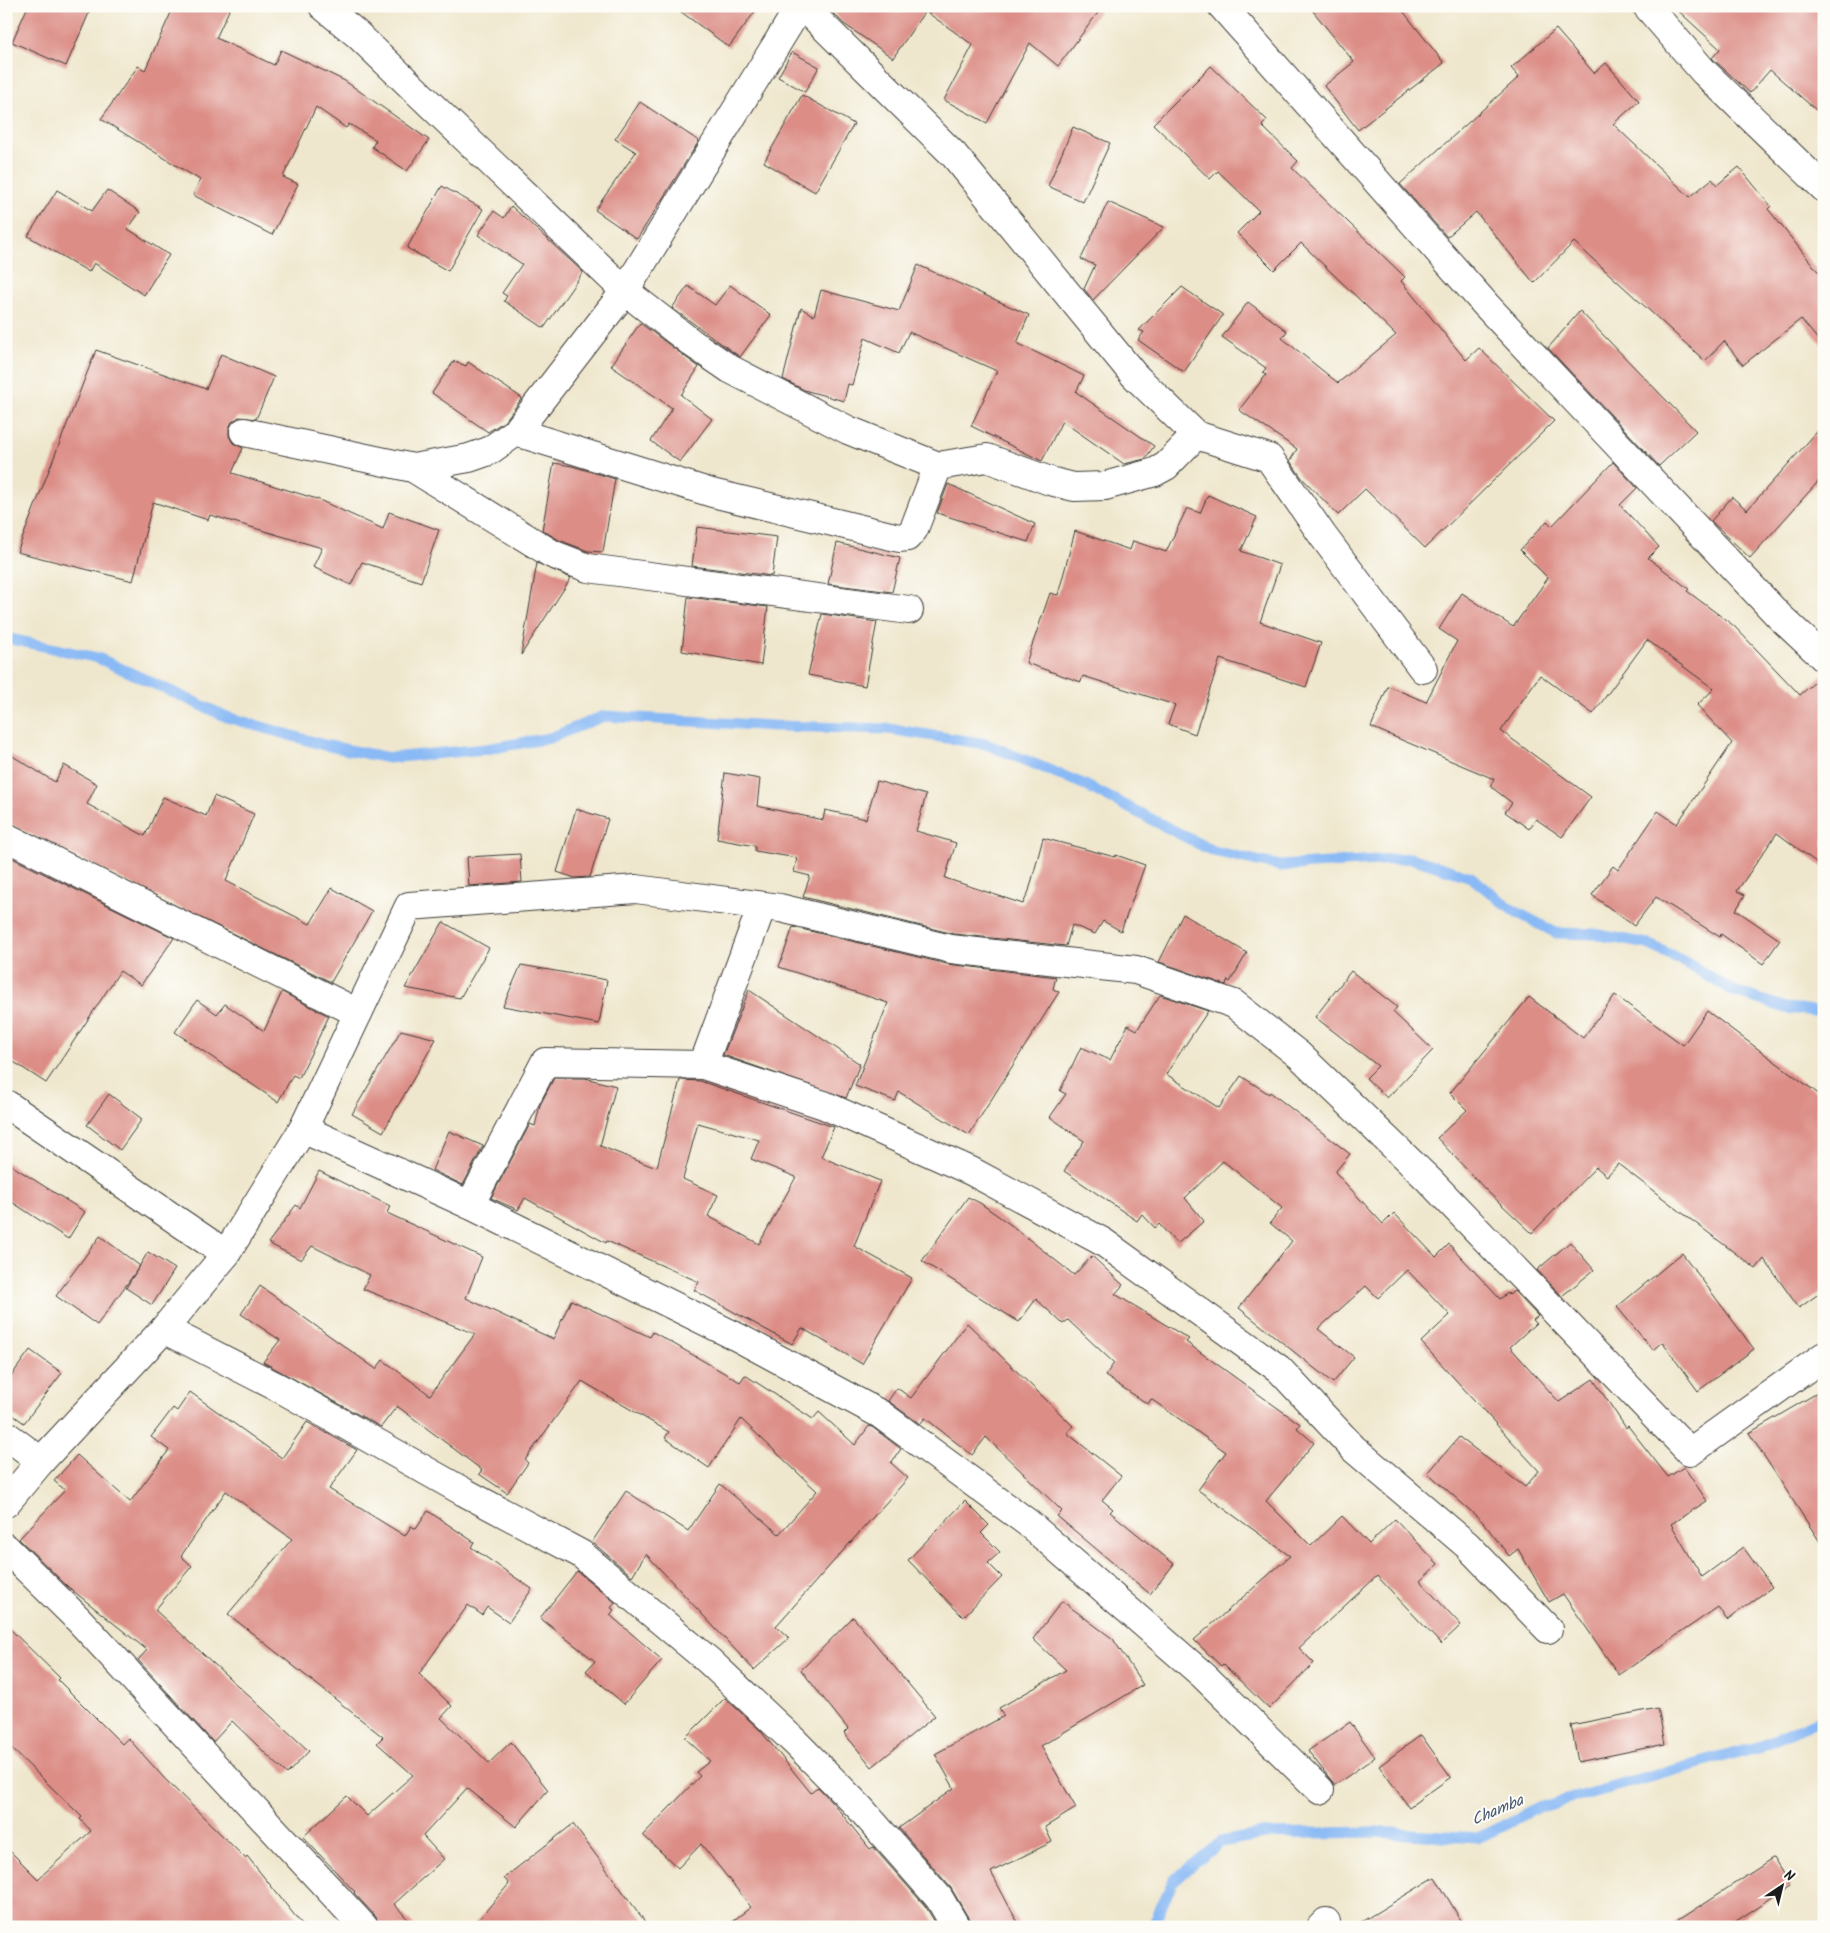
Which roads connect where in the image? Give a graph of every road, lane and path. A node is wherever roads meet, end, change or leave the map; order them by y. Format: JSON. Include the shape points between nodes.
{"nodes":[{"id":1,"x":323,"y":6,"type":"edge"},
{"id":2,"x":801,"y":6,"type":"edge"},
{"id":3,"x":1222,"y":6,"type":"edge"},
{"id":4,"x":1647,"y":6,"type":"edge"},
{"id":5,"x":1824,"y":188,"type":"edge"},
{"id":6,"x":625,"y":291,"type":"junction"},
{"id":7,"x":244,"y":432,"type":"dead end"},
{"id":8,"x":516,"y":432,"type":"junction"},
{"id":9,"x":1196,"y":435,"type":"junction"},
{"id":10,"x":938,"y":466,"type":"junction"},
{"id":11,"x":413,"y":468,"type":"junction"},
{"id":12,"x":908,"y":610,"type":"dead end"},
{"id":13,"x":1824,"y":658,"type":"edge"},
{"id":14,"x":1423,"y":669,"type":"dead end"},
{"id":15,"x":6,"y":837,"type":"edge"},
{"id":16,"x":762,"y":906,"type":"junction"},
{"id":17,"x":358,"y":1013,"type":"junction"},
{"id":18,"x":703,"y":1065,"type":"junction"},
{"id":19,"x":6,"y":1104,"type":"edge"},
{"id":20,"x":303,"y":1130,"type":"junction"},
{"id":21,"x":470,"y":1205,"type":"junction"},
{"id":22,"x":226,"y":1254,"type":"junction"},
{"id":23,"x":164,"y":1329,"type":"junction"},
{"id":24,"x":1824,"y":1356,"type":"edge"},
{"id":25,"x":6,"y":1435,"type":"edge"},
{"id":26,"x":41,"y":1460,"type":"junction"},
{"id":27,"x":6,"y":1503,"type":"edge"},
{"id":28,"x":6,"y":1548,"type":"edge"},
{"id":29,"x":1548,"y":1630,"type":"dead end"},
{"id":30,"x":1320,"y":1790,"type":"dead end"},
{"id":31,"x":364,"y":1927,"type":"edge"},
{"id":32,"x":956,"y":1927,"type":"edge"}],
"edges":[{"from":1,"to":6,"type":"street"},
{"from":2,"to":6,"type":"street"},
{"from":2,"to":9,"type":"street","via":[[954,155],[1123,364]]},
{"from":3,"to":13,"type":"street","via":[[1486,306],[1779,616]]},
{"from":4,"to":5,"type":"street","via":[[1704,72]]},
{"from":6,"to":8,"type":"street"},
{"from":6,"to":10,"type":"street","via":[[730,369],[848,430]]},
{"from":7,"to":11,"type":"street"},
{"from":8,"to":10,"type":"street","via":[[712,493],[899,538],[907,537],[914,529]]},
{"from":8,"to":11,"type":"street","via":[[490,451]]},
{"from":9,"to":10,"type":"street","via":[[1166,466],[1105,486],[1074,487],[987,458]]},
{"from":9,"to":14,"type":"street","via":[[1269,458]]},
{"from":11,"to":12,"type":"street","via":[[552,554],[588,568]]},
{"from":15,"to":17,"type":"street"},
{"from":16,"to":17,"type":"street","via":[[636,889],[409,906]]},
{"from":16,"to":18,"type":"street"},
{"from":16,"to":24,"type":"street","via":[[951,949],[1136,970],[1234,1004],[1299,1056],[1429,1180],[1690,1452]]},
{"from":17,"to":20,"type":"street"},
{"from":18,"to":21,"type":"street","via":[[544,1062]]},
{"from":18,"to":29,"type":"street","via":[[824,1105],[971,1171],[1103,1242],[1279,1369],[1354,1449],[1467,1545]]},
{"from":19,"to":22,"type":"street"},
{"from":20,"to":21,"type":"street"},
{"from":20,"to":22,"type":"street"},
{"from":21,"to":30,"type":"street","via":[[738,1338],[880,1414],[1028,1523],[1204,1676]]},
{"from":22,"to":23,"type":"street"},
{"from":23,"to":26,"type":"street"},
{"from":23,"to":32,"type":"street","via":[[285,1391],[581,1554],[709,1661],[796,1742],[860,1808],[939,1898]]},
{"from":25,"to":26,"type":"street"},
{"from":26,"to":27,"type":"street"},
{"from":28,"to":31,"type":"street","via":[[79,1620]]}]}
